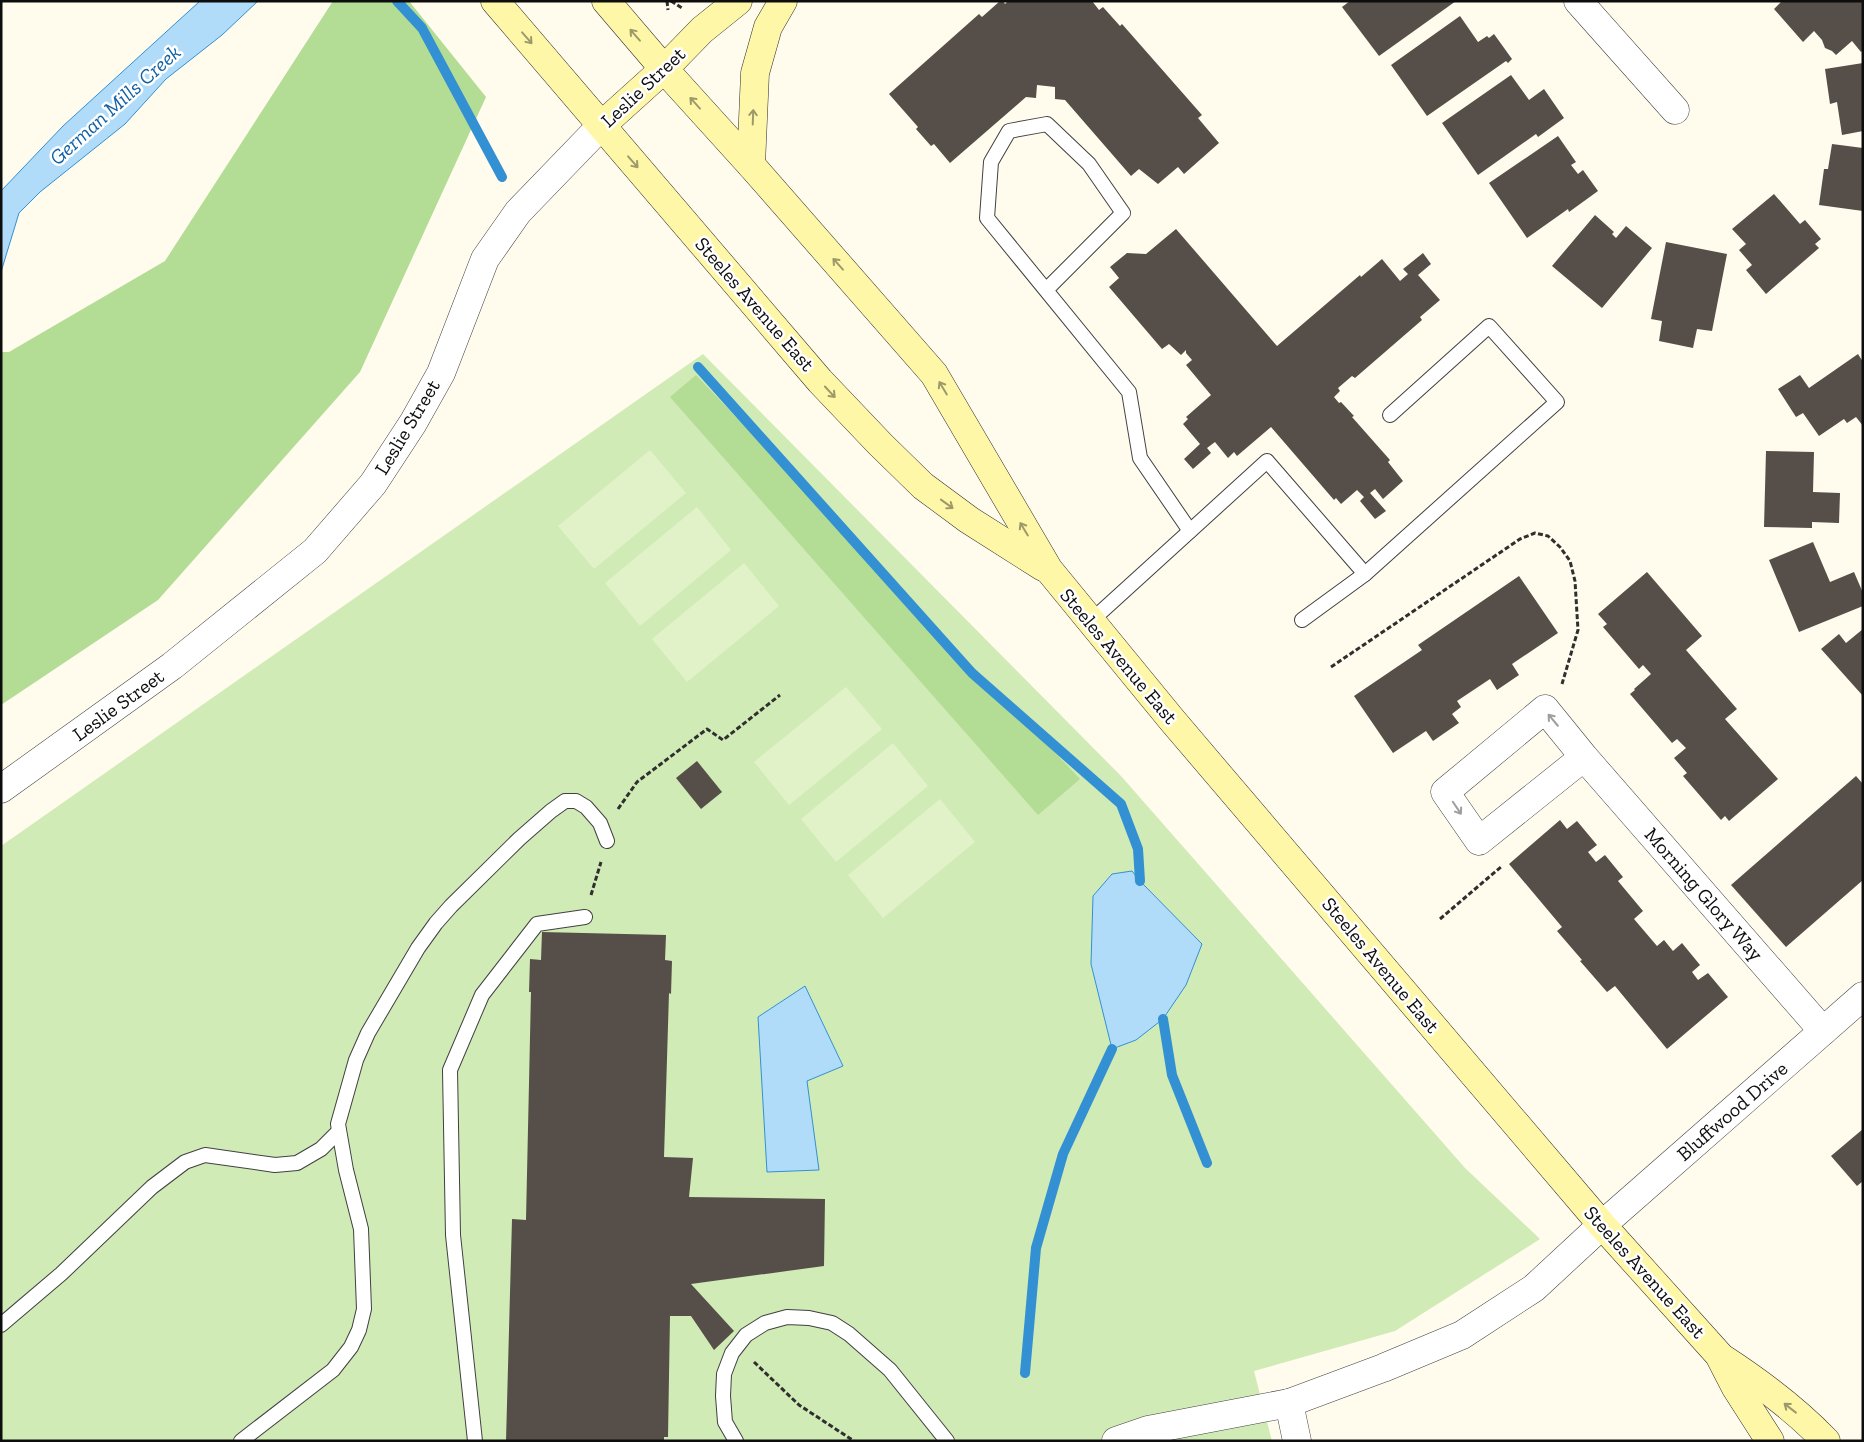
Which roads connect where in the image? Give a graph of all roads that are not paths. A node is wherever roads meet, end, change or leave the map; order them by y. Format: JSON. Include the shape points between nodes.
{"nodes":[{"id":1,"x":495,"y":1,"type":"edge"},
{"id":2,"x":606,"y":1,"type":"edge"},
{"id":3,"x":738,"y":1,"type":"edge"},
{"id":4,"x":782,"y":1,"type":"edge"},
{"id":5,"x":1578,"y":1,"type":"edge"},
{"id":6,"x":664,"y":69,"type":"junction"},
{"id":7,"x":1674,"y":110,"type":"dead end"},
{"id":8,"x":602,"y":125,"type":"junction"},
{"id":9,"x":751,"y":165,"type":"junction"},
{"id":10,"x":1046,"y":290,"type":"junction"},
{"id":11,"x":1390,"y":415,"type":"dead end"},
{"id":12,"x":1190,"y":531,"type":"junction"},
{"id":13,"x":1049,"y":570,"type":"junction"},
{"id":14,"x":1365,"y":574,"type":"junction"},
{"id":15,"x":1302,"y":620,"type":"dead end"},
{"id":16,"x":1090,"y":621,"type":"junction"},
{"id":17,"x":1584,"y":757,"type":"junction"},
{"id":18,"x":1,"y":789,"type":"edge"},
{"id":19,"x":607,"y":841,"type":"road end"},
{"id":20,"x":585,"y":917,"type":"road end"},
{"id":21,"x":1861,"y":1001,"type":"edge"},
{"id":22,"x":1823,"y":1031,"type":"junction"},
{"id":23,"x":339,"y":1131,"type":"junction"},
{"id":24,"x":1602,"y":1225,"type":"junction"},
{"id":25,"x":1,"y":1325,"type":"edge"},
{"id":26,"x":1719,"y":1355,"type":"junction"},
{"id":27,"x":1289,"y":1403,"type":"junction"},
{"id":28,"x":241,"y":1441,"type":"edge"},
{"id":29,"x":475,"y":1441,"type":"edge"},
{"id":30,"x":736,"y":1441,"type":"edge"},
{"id":31,"x":947,"y":1441,"type":"edge"},
{"id":32,"x":1116,"y":1441,"type":"edge"},
{"id":33,"x":1296,"y":1441,"type":"edge"},
{"id":34,"x":1770,"y":1441,"type":"edge"},
{"id":35,"x":1826,"y":1441,"type":"edge"}],
"edges":[{"from":1,"to":8,"type":"main road","name":"Steeles Avenue East","one_way":true},
{"from":6,"to":2,"type":"main road","name":"Steeles Avenue East","one_way":true},
{"from":3,"to":6,"type":"main road","name":"Leslie Street","via":[[702,30]]},
{"from":9,"to":4,"type":"main road","one_way":true,"via":[[755,73],[768,27]]},
{"from":5,"to":7,"type":"street"},
{"from":6,"to":8,"type":"main road","name":"Leslie Street"},
{"from":9,"to":6,"type":"main road","name":"Steeles Avenue East","one_way":true},
{"from":8,"to":13,"type":"main road","name":"Steeles Avenue East","one_way":true,"via":[[820,381],[880,444],[923,486],[969,520]]},
{"from":8,"to":18,"type":"street","name":"Leslie Street","via":[[518,212],[485,259],[441,373],[413,423],[373,484],[315,551],[172,666]]},
{"from":13,"to":9,"type":"main road","name":"Steeles Avenue East","one_way":true,"via":[[934,374]]},
{"from":10,"to":10,"type":"lane","via":[[987,218],[991,162],[1009,131],[1047,124],[1089,164],[1123,213]]},
{"from":10,"to":12,"type":"lane","via":[[1129,392],[1140,458]]},
{"from":11,"to":14,"type":"lane","via":[[1489,326],[1556,402]]},
{"from":12,"to":14,"type":"lane","via":[[1266,461]]},
{"from":12,"to":16,"type":"lane"},
{"from":13,"to":16,"type":"main road","name":"Steeles Avenue East"},
{"from":14,"to":15,"type":"lane"},
{"from":16,"to":24,"type":"main road","name":"Steeles Avenue East"},
{"from":17,"to":17,"type":"street","name":"Morning Glory Way","one_way":true,"via":[[1545,709],[1445,792],[1479,841]]},
{"from":17,"to":22,"type":"street","name":"Morning Glory Way"},
{"from":19,"to":23,"type":"lane","via":[[600,823],[586,807],[576,801],[565,801],[519,839],[436,922],[360,1051],[338,1124]]},
{"from":20,"to":29,"type":"lane","via":[[537,924],[482,995],[450,1070],[453,1235]]},
{"from":21,"to":22,"type":"street","name":"Bluffwood Drive"},
{"from":22,"to":24,"type":"street","name":"Bluffwood Drive"},
{"from":23,"to":25,"type":"lane","via":[[298,1163],[275,1165],[206,1155],[186,1162],[152,1187],[61,1274]]},
{"from":23,"to":28,"type":"lane","via":[[360,1230],[364,1309],[360,1330],[334,1370]]},
{"from":24,"to":26,"type":"main road","name":"Steeles Avenue East"},
{"from":24,"to":27,"type":"street","name":"Bluffwood Drive","via":[[1534,1288],[1462,1335]]},
{"from":26,"to":34,"type":"main road","name":"Steeles Avenue East"},
{"from":35,"to":26,"type":"main road","name":"Steeles Avenue East","one_way":true,"via":[[1807,1421]]},
{"from":27,"to":32,"type":"street","name":"Bluffwood Drive","via":[[1148,1430]]},
{"from":27,"to":33,"type":"street"},
{"from":30,"to":31,"type":"lane","via":[[725,1422],[723,1396],[724,1374],[732,1352],[746,1335],[765,1323],[787,1317],[832,1322],[849,1334],[890,1370]]}]}
